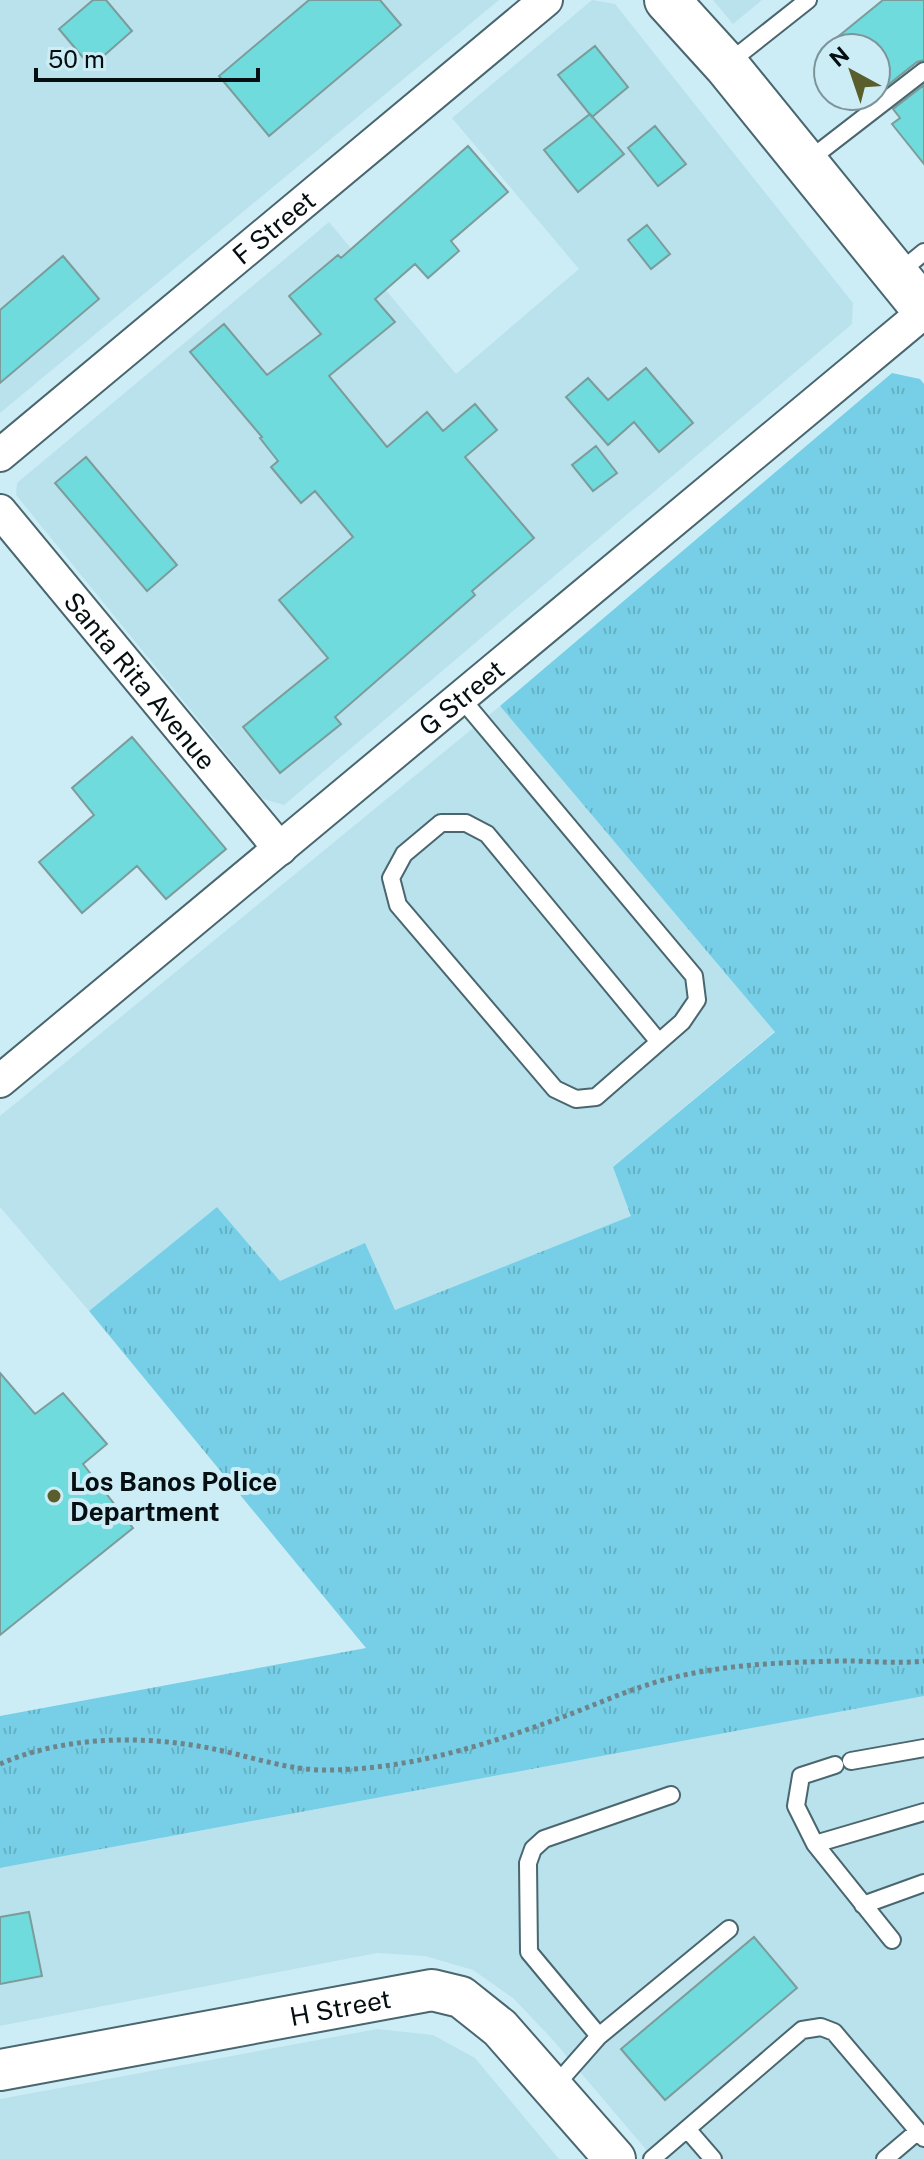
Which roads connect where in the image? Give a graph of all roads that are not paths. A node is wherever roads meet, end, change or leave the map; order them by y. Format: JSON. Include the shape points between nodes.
{"nodes":[{"id":1,"x":546,"y":0,"type":"edge"},
{"id":2,"x":667,"y":0,"type":"edge"},
{"id":3,"x":808,"y":0,"type":"edge"},
{"id":4,"x":726,"y":65,"type":"junction"},
{"id":5,"x":924,"y":71,"type":"edge"},
{"id":6,"x":805,"y":163,"type":"junction"},
{"id":7,"x":910,"y":263,"type":"edge"},
{"id":8,"x":924,"y":311,"type":"edge"},
{"id":9,"x":0,"y":455,"type":"edge"},
{"id":10,"x":0,"y":511,"type":"edge"},
{"id":11,"x":461,"y":698,"type":"junction"},
{"id":12,"x":280,"y":849,"type":"junction"},
{"id":13,"x":659,"y":1042,"type":"junction"},
{"id":14,"x":0,"y":1081,"type":"edge"},
{"id":15,"x":924,"y":1748,"type":"edge"},
{"id":16,"x":671,"y":1795,"type":"dead end"},
{"id":17,"x":924,"y":1812,"type":"edge"},
{"id":18,"x":815,"y":1844,"type":"junction"},
{"id":19,"x":924,"y":1883,"type":"edge"},
{"id":20,"x":863,"y":1905,"type":"junction"},
{"id":21,"x":729,"y":1929,"type":"dead end"},
{"id":22,"x":892,"y":1940,"type":"dead end"},
{"id":23,"x":599,"y":2036,"type":"junction"},
{"id":24,"x":0,"y":2070,"type":"edge"},
{"id":25,"x":553,"y":2089,"type":"junction"},
{"id":26,"x":687,"y":2129,"type":"junction"},
{"id":27,"x":921,"y":2134,"type":"edge"},
{"id":28,"x":615,"y":2159,"type":"edge"},
{"id":29,"x":652,"y":2159,"type":"edge"},
{"id":30,"x":713,"y":2159,"type":"edge"},
{"id":31,"x":885,"y":2159,"type":"edge"}],
"edges":[{"from":1,"to":9,"type":"street","name":"F Street"},
{"from":2,"to":4,"type":"main road"},
{"from":3,"to":4,"type":"lane"},
{"from":4,"to":6,"type":"main road"},
{"from":5,"to":6,"type":"lane"},
{"from":6,"to":7,"type":"main road"},
{"from":7,"to":8,"type":"main road"},
{"from":8,"to":11,"type":"street","name":"G Street"},
{"from":10,"to":12,"type":"street","name":"Santa Rita Avenue"},
{"from":11,"to":12,"type":"street","name":"G Street"},
{"from":11,"to":13,"type":"lane","via":[[694,976],[697,1000]]},
{"from":12,"to":14,"type":"street","name":"G Street"},
{"from":13,"to":13,"type":"lane","via":[[596,1097],[576,1099],[555,1089],[398,905],[391,878],[404,854],[441,823],[466,823],[487,834]]},
{"from":15,"to":18,"type":"lane","via":[[801,1776],[796,1806]]},
{"from":16,"to":23,"type":"lane","via":[[544,1839],[528,1863],[529,1952]]},
{"from":17,"to":18,"type":"lane"},
{"from":18,"to":20,"type":"lane"},
{"from":19,"to":20,"type":"lane"},
{"from":20,"to":22,"type":"lane"},
{"from":21,"to":23,"type":"lane"},
{"from":23,"to":25,"type":"lane"},
{"from":24,"to":25,"type":"street","name":"H Street","via":[[432,1990],[461,1997],[500,2028]]},
{"from":25,"to":28,"type":"street","name":"H Street"},
{"from":26,"to":27,"type":"lane","via":[[802,2030],[821,2027],[834,2032]]},
{"from":26,"to":29,"type":"lane"},
{"from":26,"to":30,"type":"lane"},
{"from":27,"to":31,"type":"lane"}]}
